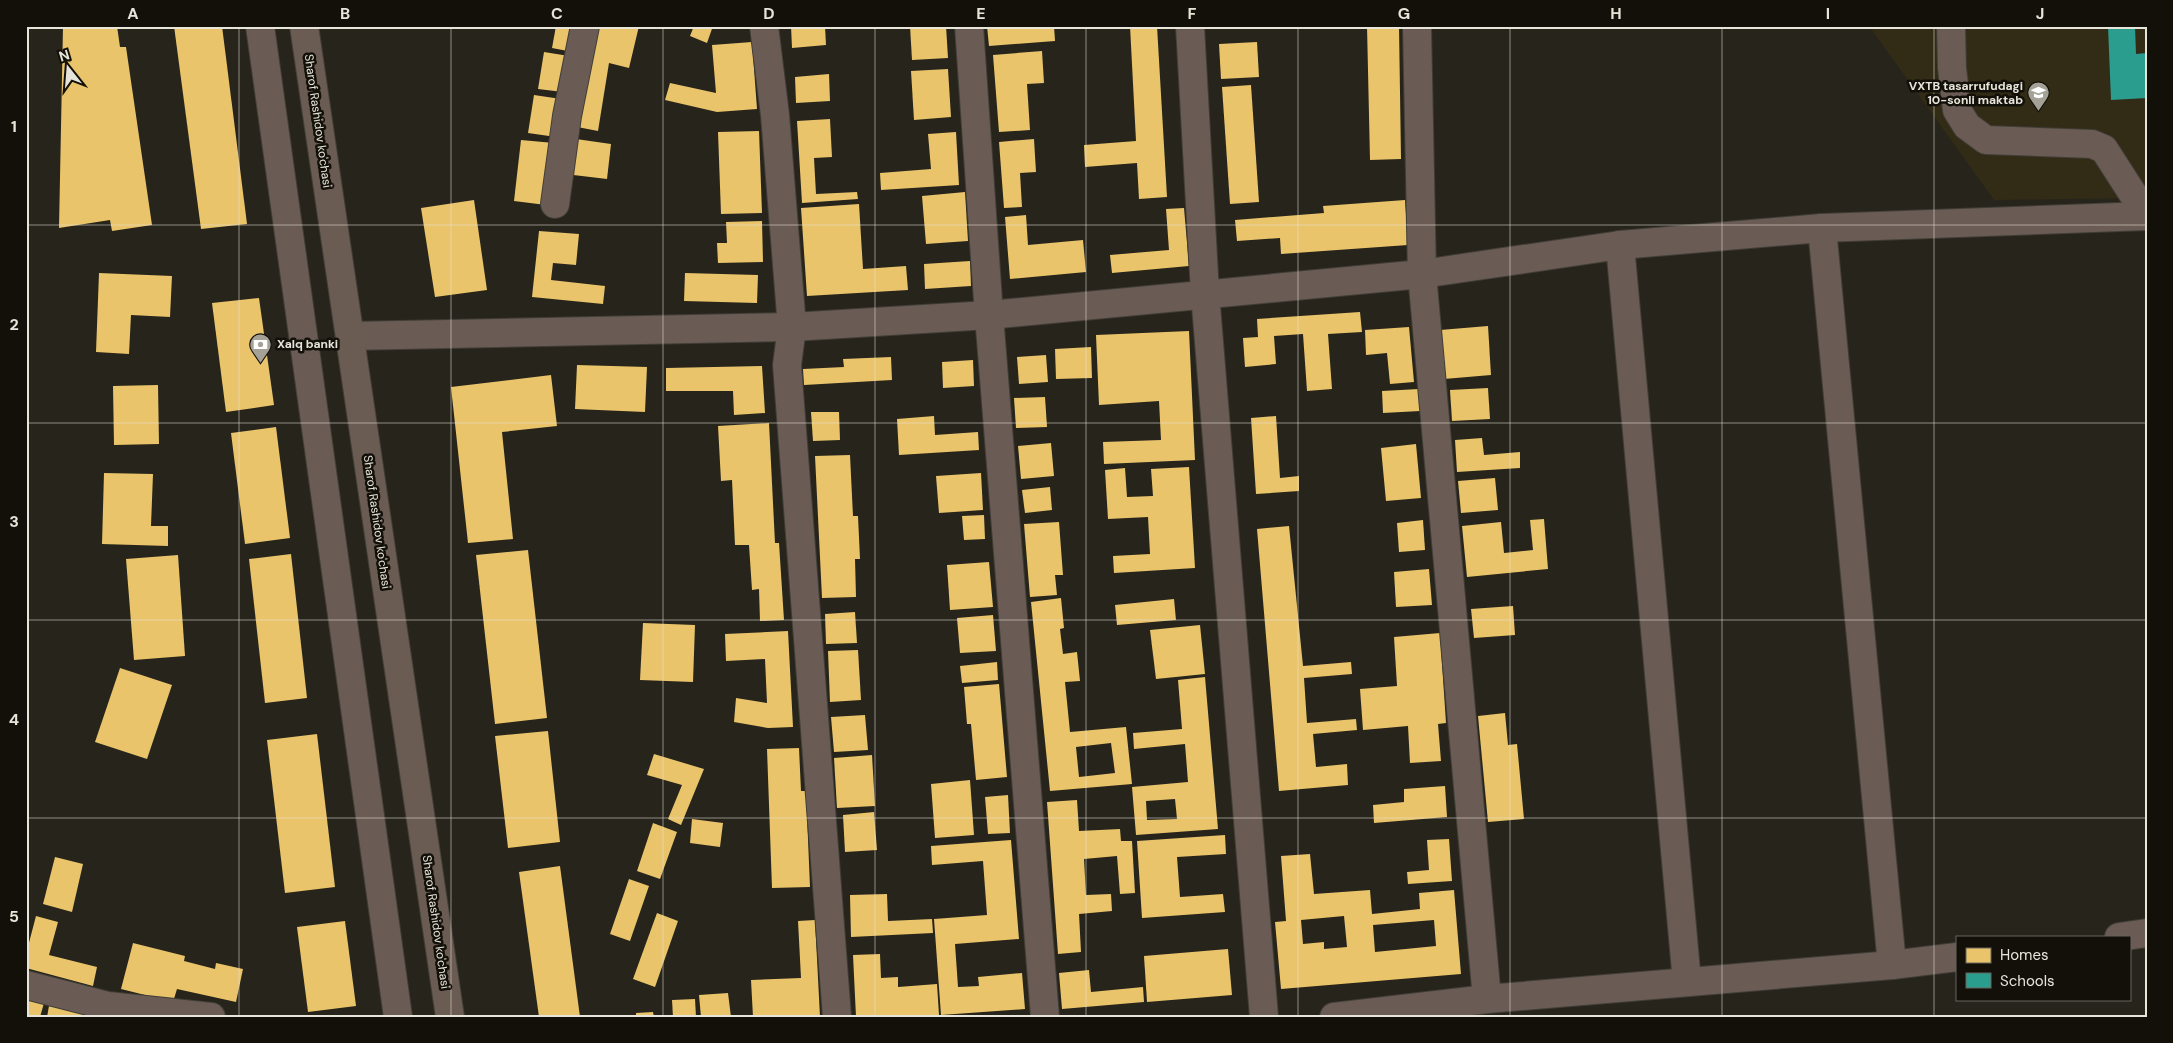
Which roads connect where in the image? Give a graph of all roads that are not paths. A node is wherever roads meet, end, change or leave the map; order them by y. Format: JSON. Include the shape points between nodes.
{"nodes":[{"id":1,"x":260,"y":26,"type":"edge"},
{"id":2,"x":304,"y":26,"type":"edge"},
{"id":3,"x":585,"y":26,"type":"edge"},
{"id":4,"x":764,"y":26,"type":"edge"},
{"id":5,"x":969,"y":26,"type":"edge"},
{"id":6,"x":1190,"y":26,"type":"edge"},
{"id":7,"x":1417,"y":26,"type":"edge"},
{"id":8,"x":1950,"y":26,"type":"edge"},
{"id":9,"x":555,"y":204,"type":"dead end"},
{"id":10,"x":2147,"y":216,"type":"edge"},
{"id":11,"x":1822,"y":228,"type":"junction"},
{"id":12,"x":1620,"y":245,"type":"junction"},
{"id":13,"x":1422,"y":274,"type":"junction"},
{"id":14,"x":1204,"y":293,"type":"junction"},
{"id":15,"x":989,"y":315,"type":"junction"},
{"id":16,"x":792,"y":327,"type":"junction"},
{"id":17,"x":350,"y":336,"type":"junction"},
{"id":18,"x":2147,"y":933,"type":"edge"},
{"id":19,"x":2126,"y":936,"type":"edge"},
{"id":20,"x":1956,"y":957,"type":"edge"},
{"id":21,"x":1892,"y":965,"type":"junction"},
{"id":22,"x":1688,"y":982,"type":"junction"},
{"id":23,"x":26,"y":985,"type":"edge"},
{"id":24,"x":1487,"y":999,"type":"junction"},
{"id":25,"x":108,"y":1012,"type":"edge"},
{"id":26,"x":211,"y":1017,"type":"edge"},
{"id":27,"x":398,"y":1017,"type":"edge"},
{"id":28,"x":450,"y":1017,"type":"edge"},
{"id":29,"x":837,"y":1017,"type":"edge"},
{"id":30,"x":1045,"y":1017,"type":"edge"},
{"id":31,"x":1264,"y":1017,"type":"edge"},
{"id":32,"x":1334,"y":1017,"type":"edge"}],
"edges":[{"from":1,"to":27,"type":"street"},
{"from":2,"to":17,"type":"main road","name":"Sharof Rashidov ko'chasi"},
{"from":3,"to":9,"type":"street","via":[[567,116]]},
{"from":4,"to":16,"type":"street","via":[[775,115]]},
{"from":5,"to":15,"type":"street"},
{"from":6,"to":14,"type":"street"},
{"from":7,"to":13,"type":"street"},
{"from":8,"to":10,"type":"street","via":[[1958,110],[1967,126],[1986,140],[2092,144],[2104,149]]},
{"from":10,"to":11,"type":"street"},
{"from":11,"to":12,"type":"street"},
{"from":11,"to":21,"type":"street"},
{"from":12,"to":13,"type":"street"},
{"from":12,"to":22,"type":"street"},
{"from":13,"to":14,"type":"street"},
{"from":13,"to":24,"type":"street"},
{"from":14,"to":15,"type":"street"},
{"from":14,"to":31,"type":"street"},
{"from":15,"to":16,"type":"street"},
{"from":15,"to":30,"type":"street"},
{"from":16,"to":17,"type":"street"},
{"from":16,"to":29,"type":"street","via":[[786,365]]},
{"from":17,"to":28,"type":"main road","name":"Sharof Rashidov ko'chasi"},
{"from":18,"to":19,"type":"street"},
{"from":20,"to":21,"type":"street"},
{"from":21,"to":22,"type":"street"},
{"from":22,"to":24,"type":"street"},
{"from":23,"to":25,"type":"street"},
{"from":24,"to":32,"type":"street"},
{"from":25,"to":26,"type":"street"}]}
